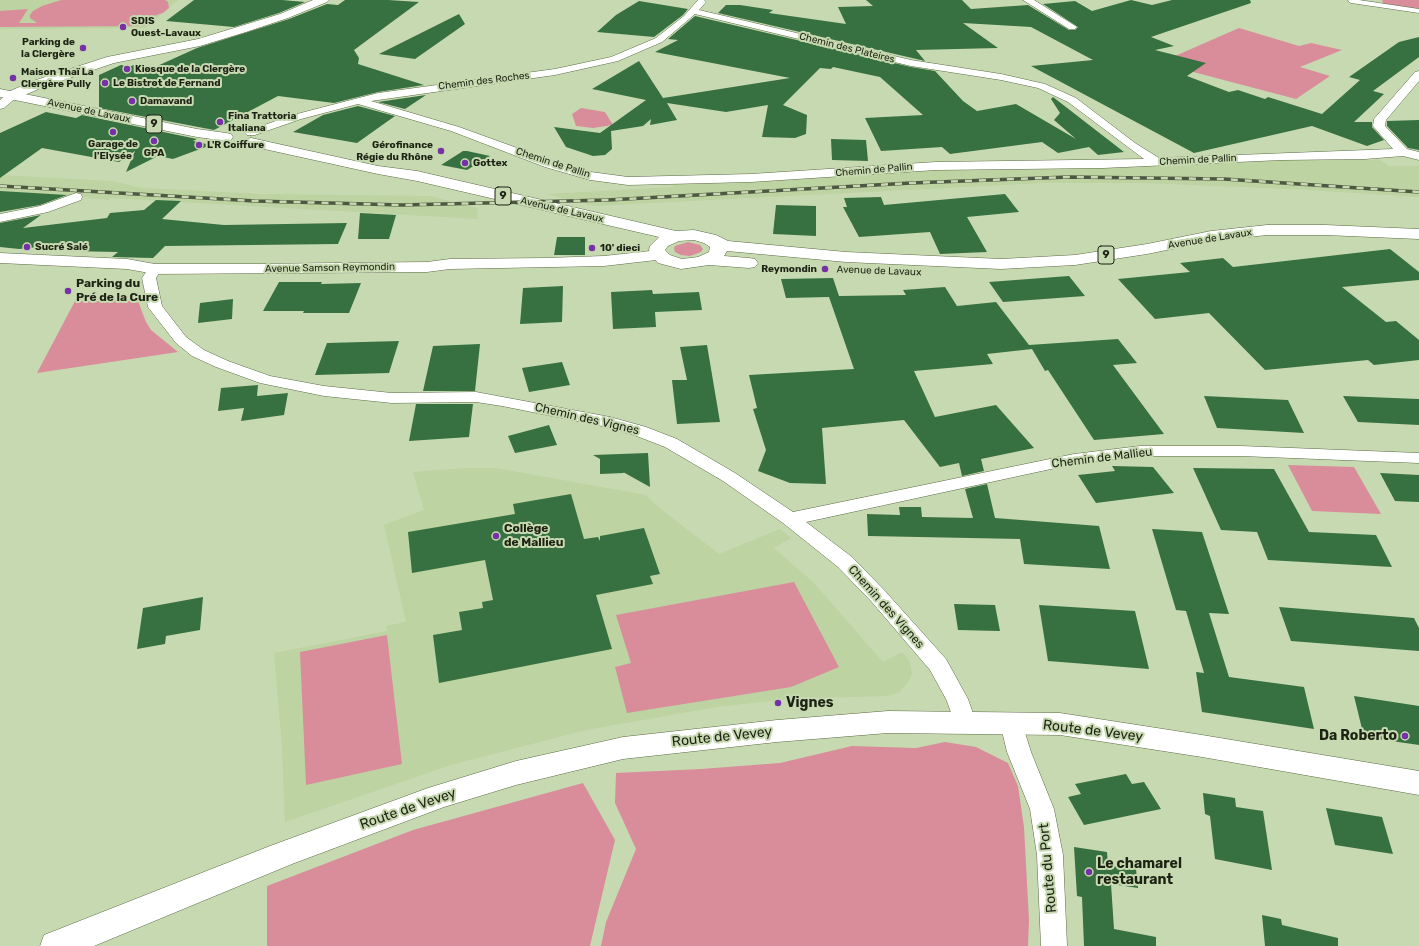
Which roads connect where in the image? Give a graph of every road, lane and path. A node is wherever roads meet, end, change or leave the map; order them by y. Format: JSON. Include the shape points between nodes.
{"nodes":[{"id":1,"x":323,"y":0,"type":"edge"},
{"id":2,"x":703,"y":0,"type":"edge"},
{"id":3,"x":1028,"y":0,"type":"edge"},
{"id":4,"x":1351,"y":1,"type":"dead end"},
{"id":5,"x":694,"y":11,"type":"junction"},
{"id":6,"x":1419,"y":11,"type":"edge"},
{"id":7,"x":1072,"y":27,"type":"dead end"},
{"id":8,"x":1419,"y":74,"type":"edge"},
{"id":9,"x":6,"y":94,"type":"edge"},
{"id":10,"x":358,"y":101,"type":"junction"},
{"id":11,"x":0,"y":106,"type":"edge"},
{"id":12,"x":251,"y":138,"type":"junction"},
{"id":13,"x":1403,"y":152,"type":"junction"},
{"id":14,"x":1419,"y":156,"type":"edge"},
{"id":15,"x":1158,"y":162,"type":"junction"},
{"id":16,"x":378,"y":170,"type":"junction"},
{"id":17,"x":76,"y":197,"type":"dead end"},
{"id":18,"x":0,"y":218,"type":"edge"},
{"id":19,"x":1419,"y":234,"type":"edge"},
{"id":20,"x":676,"y":236,"type":"junction"},
{"id":21,"x":716,"y":243,"type":"junction"},
{"id":22,"x":659,"y":250,"type":"junction"},
{"id":23,"x":0,"y":258,"type":"edge"},
{"id":24,"x":709,"y":260,"type":"junction"},
{"id":25,"x":1001,"y":264,"type":"junction"},
{"id":26,"x":155,"y":269,"type":"junction"},
{"id":27,"x":1419,"y":458,"type":"edge"},
{"id":28,"x":790,"y":519,"type":"junction"},
{"id":29,"x":965,"y":722,"type":"junction"},
{"id":30,"x":1011,"y":723,"type":"junction"},
{"id":31,"x":1419,"y":783,"type":"edge"},
{"id":32,"x":56,"y":946,"type":"edge"},
{"id":33,"x":1054,"y":946,"type":"edge"}],
"edges":[{"from":1,"to":9,"type":"main road","via":[[284,16],[212,39],[111,60]]},
{"from":2,"to":5,"type":"street","name":"Chemin des Roches"},
{"from":3,"to":7,"type":"street"},
{"from":4,"to":6,"type":"street"},
{"from":5,"to":10,"type":"street","name":"Chemin des Roches","via":[[659,40],[591,65]]},
{"from":5,"to":15,"type":"street","name":"Chemin des Plateires","via":[[911,64],[1001,77],[1041,86],[1066,96]]},
{"from":8,"to":13,"type":"street","via":[[1380,119],[1379,126]]},
{"from":9,"to":11,"type":"street"},
{"from":9,"to":12,"type":"main road","name":"Avenue de Lavaux","number":"9","via":[[197,133],[226,137],[236,134]]},
{"from":10,"to":12,"type":"street","name":"Chemin des Roches","via":[[297,117]]},
{"from":10,"to":15,"type":"street","name":"Chemin de Pallin","via":[[455,129],[549,164],[590,176],[628,181],[830,174],[936,166]]},
{"from":12,"to":16,"type":"main road","name":"Avenue de Lavaux","number":"9"},
{"from":13,"to":14,"type":"street"},
{"from":13,"to":15,"type":"street","name":"Chemin de Pallin"},
{"from":16,"to":20,"type":"main road","name":"Avenue de Lavaux","number":"9","via":[[417,176]]},
{"from":16,"to":22,"type":"main road","name":"Avenue de Lavaux","number":"9"},
{"from":17,"to":18,"type":"street","via":[[43,209]]},
{"from":19,"to":25,"type":"main road","name":"Avenue de Lavaux","number":"9","via":[[1268,230],[1211,236],[1075,260]]},
{"from":20,"to":21,"type":"main road","name":"Avenue de Lavaux","via":[[694,235]]},
{"from":20,"to":22,"type":"main road","via":[[662,242]]},
{"from":21,"to":24,"type":"main road","via":[[718,252]]},
{"from":21,"to":25,"type":"main road","name":"Avenue de Lavaux","number":"9","via":[[743,248],[846,257]]},
{"from":22,"to":24,"type":"main road","name":"Avenue de Lavaux","via":[[664,259],[681,264]]},
{"from":22,"to":26,"type":"main road","name":"Avenue Samson Reymondin","via":[[604,261],[450,264],[428,267]]},
{"from":23,"to":26,"type":"main road","name":"Avenue Samson Reymondin","via":[[127,264]]},
{"from":24,"to":25,"type":"main road","name":"Avenue de Lavaux","number":"9","via":[[883,273],[966,271]]},
{"from":26,"to":28,"type":"street","name":"Chemin des Vignes","via":[[149,278],[155,308],[182,340],[198,352],[222,364],[266,380],[324,391],[392,398],[476,397],[562,412],[640,431],[671,443],[729,477]]},
{"from":27,"to":28,"type":"street","name":"Chemin de Mallieu","via":[[1241,451],[1140,451],[1074,459]]},
{"from":28,"to":29,"type":"street","name":"Chemin des Vignes","via":[[845,562],[938,665],[957,699]]},
{"from":29,"to":30,"type":"main road","name":"Route de Vevey"},
{"from":29,"to":32,"type":"main road","name":"Route de Vevey","via":[[888,722],[638,746],[516,773],[438,797],[281,854]]},
{"from":30,"to":31,"type":"main road","name":"Route de Vevey","via":[[1060,724]]},
{"from":30,"to":33,"type":"street","name":"Route du Port","via":[[1019,752],[1042,810],[1050,854]]}]}
